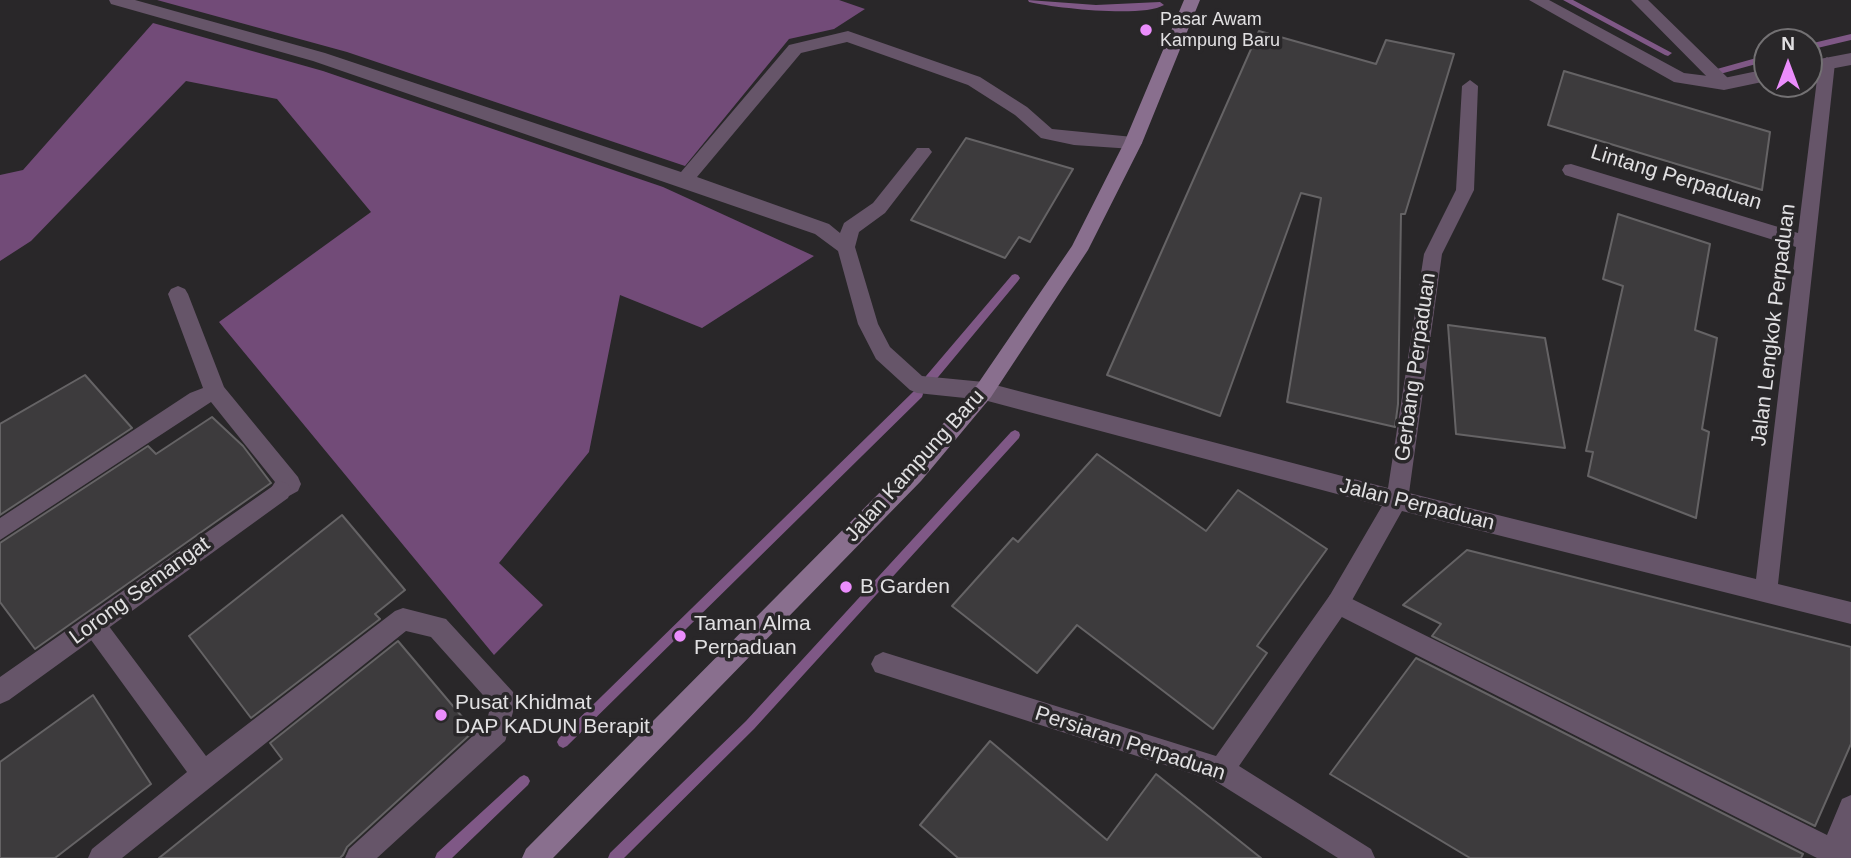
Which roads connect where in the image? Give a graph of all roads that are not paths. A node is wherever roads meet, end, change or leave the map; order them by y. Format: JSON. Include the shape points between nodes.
{"nodes":[{"id":1,"x":117,"y":0,"type":"edge"},
{"id":2,"x":1192,"y":0,"type":"edge"},
{"id":3,"x":1537,"y":0,"type":"edge"},
{"id":4,"x":1639,"y":0,"type":"edge"},
{"id":5,"x":1851,"y":59,"type":"edge"},
{"id":6,"x":1823,"y":64,"type":"edge"},
{"id":7,"x":1753,"y":78,"type":"edge"},
{"id":8,"x":1724,"y":84,"type":"junction"},
{"id":9,"x":1470,"y":86,"type":"dead end"},
{"id":10,"x":1816,"y":98,"type":"edge"},
{"id":11,"x":1133,"y":144,"type":"junction"},
{"id":12,"x":923,"y":152,"type":"dead end"},
{"id":13,"x":1572,"y":170,"type":"dead end"},
{"id":14,"x":685,"y":180,"type":"junction"},
{"id":15,"x":1807,"y":243,"type":"junction"},
{"id":16,"x":846,"y":247,"type":"junction"},
{"id":17,"x":178,"y":294,"type":"dead end"},
{"id":18,"x":984,"y":391,"type":"junction"},
{"id":19,"x":215,"y":392,"type":"junction"},
{"id":20,"x":1397,"y":500,"type":"junction"},
{"id":21,"x":0,"y":530,"type":"edge"},
{"id":22,"x":1766,"y":592,"type":"junction"},
{"id":23,"x":1338,"y":603,"type":"junction"},
{"id":24,"x":1851,"y":613,"type":"edge"},
{"id":25,"x":94,"y":625,"type":"junction"},
{"id":26,"x":883,"y":664,"type":"dead end"},
{"id":27,"x":1,"y":688,"type":"edge"},
{"id":28,"x":1221,"y":770,"type":"junction"},
{"id":29,"x":204,"y":774,"type":"junction"},
{"id":30,"x":1851,"y":807,"type":"edge"},
{"id":31,"x":1842,"y":853,"type":"edge"},
{"id":32,"x":101,"y":858,"type":"edge"},
{"id":33,"x":358,"y":858,"type":"edge"},
{"id":34,"x":534,"y":858,"type":"edge"},
{"id":35,"x":1362,"y":858,"type":"edge"}],
"edges":[{"from":1,"to":14,"type":"street","via":[[319,57]]},
{"from":2,"to":11,"type":"main road","name":"Jalan Kampung Baru"},
{"from":3,"to":8,"type":"street","via":[[1681,78]]},
{"from":4,"to":8,"type":"street"},
{"from":5,"to":6,"type":"street"},
{"from":7,"to":8,"type":"street"},
{"from":9,"to":20,"type":"street","name":"Gerbang Perpaduan","via":[[1465,190],[1433,254]]},
{"from":10,"to":15,"type":"street","name":"Jalan Lengkok Perpaduan"},
{"from":11,"to":14,"type":"street","via":[[1047,134],[974,81],[848,36],[795,48]]},
{"from":11,"to":18,"type":"main road","name":"Jalan Kampung Baru","via":[[1079,250]]},
{"from":12,"to":16,"type":"street","via":[[879,208],[851,228]]},
{"from":13,"to":15,"type":"street","name":"Lintang Perpaduan"},
{"from":14,"to":16,"type":"street","via":[[822,229]]},
{"from":15,"to":22,"type":"street","name":"Jalan Lengkok Perpaduan"},
{"from":16,"to":18,"type":"street","name":"Jalan Perpaduan","via":[[868,324],[883,353],[917,384]]},
{"from":17,"to":19,"type":"street"},
{"from":18,"to":20,"type":"street","name":"Jalan Perpaduan"},
{"from":18,"to":34,"type":"main road","name":"Jalan Kampung Baru","via":[[913,474]]},
{"from":19,"to":21,"type":"street","via":[[197,399]]},
{"from":19,"to":25,"type":"street","name":"Lorong Semangat","via":[[290,484]]},
{"from":20,"to":22,"type":"street","name":"Jalan Perpaduan"},
{"from":20,"to":23,"type":"street","name":"Gerbang Perpaduan"},
{"from":22,"to":24,"type":"street","name":"Jalan Perpaduan"},
{"from":23,"to":28,"type":"street","name":"Gerbang Perpaduan"},
{"from":23,"to":31,"type":"street"},
{"from":25,"to":27,"type":"street","name":"Lorong Semangat"},
{"from":25,"to":29,"type":"street"},
{"from":26,"to":28,"type":"street","name":"Persiaran Perpaduan"},
{"from":28,"to":35,"type":"street","name":"Persiaran Perpaduan"},
{"from":29,"to":32,"type":"street"},
{"from":29,"to":33,"type":"street","via":[[403,619],[438,627],[504,701],[496,732]]},
{"from":30,"to":31,"type":"street"}]}
